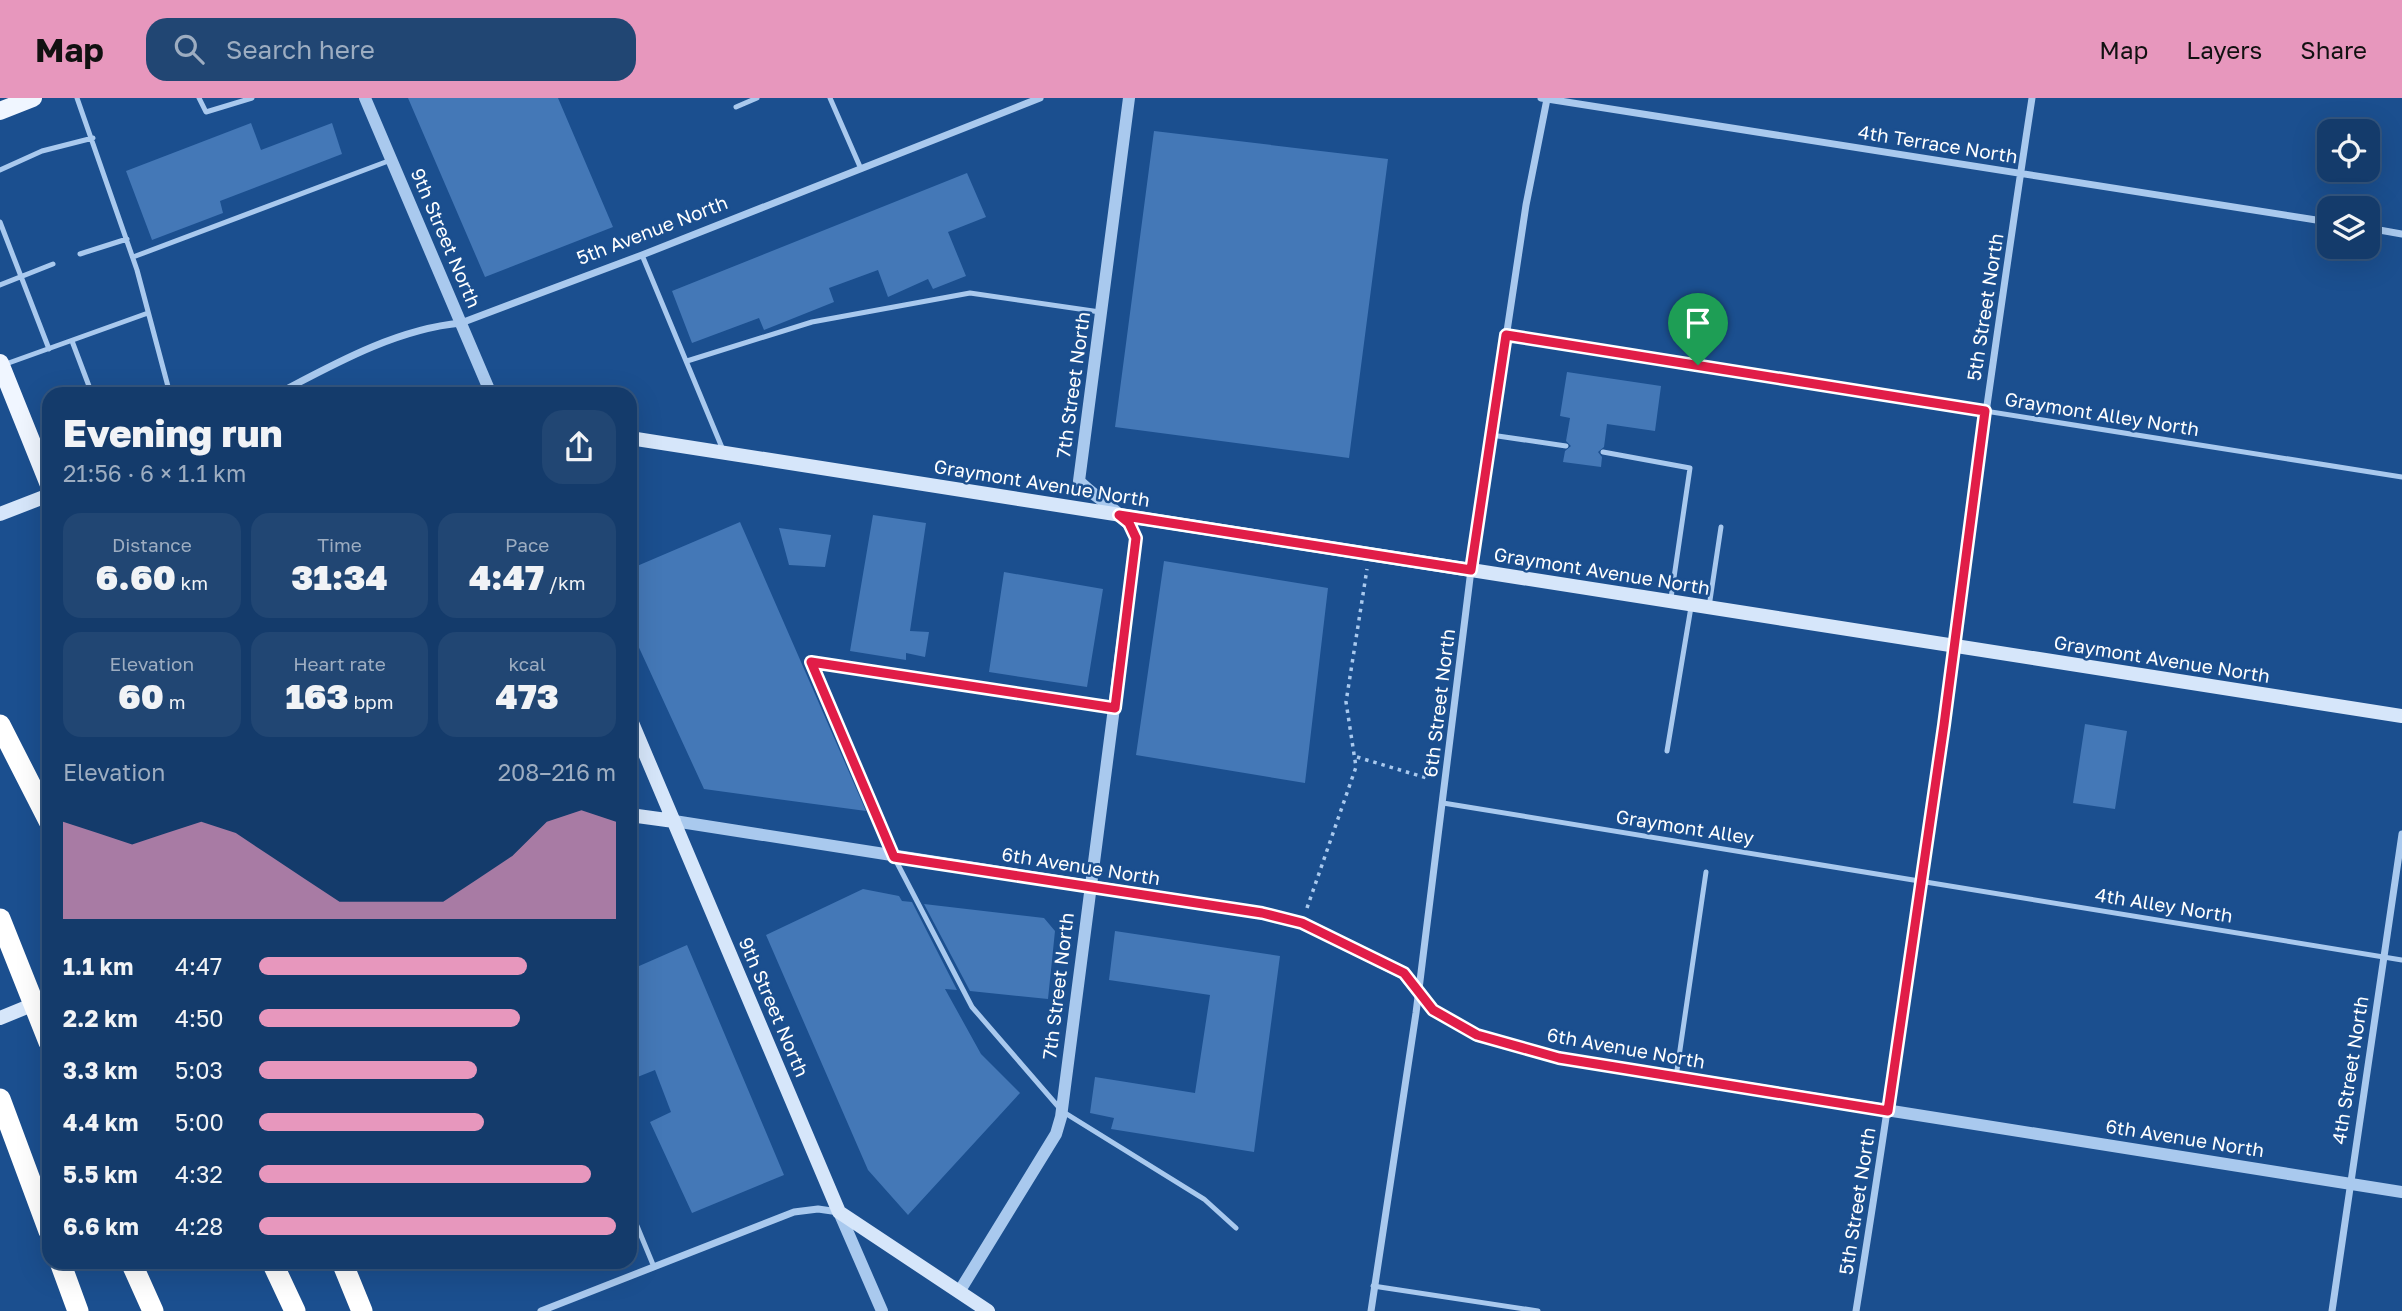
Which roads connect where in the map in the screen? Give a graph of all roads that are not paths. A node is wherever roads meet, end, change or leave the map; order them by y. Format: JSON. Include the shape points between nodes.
{"nodes":[{"id":1,"x":33,"y":98,"type":"edge"},
{"id":2,"x":76,"y":98,"type":"edge"},
{"id":3,"x":199,"y":98,"type":"edge"},
{"id":4,"x":252,"y":98,"type":"edge"},
{"id":5,"x":365,"y":98,"type":"edge"},
{"id":6,"x":757,"y":98,"type":"edge"},
{"id":7,"x":830,"y":98,"type":"edge"},
{"id":8,"x":1040,"y":98,"type":"edge"},
{"id":9,"x":1129,"y":98,"type":"edge"},
{"id":10,"x":1541,"y":98,"type":"edge"},
{"id":11,"x":2032,"y":98,"type":"edge"},
{"id":12,"x":1547,"y":99,"type":"edge"},
{"id":13,"x":736,"y":107,"type":"dead end"},
{"id":14,"x":0,"y":111,"type":"edge"},
{"id":15,"x":93,"y":138,"type":"junction"},
{"id":16,"x":391,"y":160,"type":"junction"},
{"id":17,"x":861,"y":169,"type":"junction"},
{"id":18,"x":0,"y":170,"type":"edge"},
{"id":19,"x":2021,"y":173,"type":"junction"},
{"id":20,"x":2317,"y":220,"type":"edge"},
{"id":21,"x":0,"y":222,"type":"edge"},
{"id":22,"x":2380,"y":230,"type":"edge"},
{"id":23,"x":2402,"y":234,"type":"edge"},
{"id":24,"x":127,"y":239,"type":"junction"},
{"id":25,"x":80,"y":254,"type":"dead end"},
{"id":26,"x":642,"y":255,"type":"junction"},
{"id":27,"x":133,"y":257,"type":"junction"},
{"id":28,"x":53,"y":264,"type":"dead end"},
{"id":29,"x":22,"y":276,"type":"junction"},
{"id":30,"x":0,"y":285,"type":"edge"},
{"id":31,"x":148,"y":313,"type":"junction"},
{"id":32,"x":1102,"y":313,"type":"junction"},
{"id":33,"x":461,"y":323,"type":"junction"},
{"id":34,"x":1506,"y":335,"type":"junction"},
{"id":35,"x":72,"y":341,"type":"junction"},
{"id":36,"x":49,"y":349,"type":"junction"},
{"id":37,"x":687,"y":361,"type":"junction"},
{"id":38,"x":0,"y":364,"type":"edge"},
{"id":39,"x":89,"y":387,"type":"edge"},
{"id":40,"x":168,"y":387,"type":"edge"},
{"id":41,"x":290,"y":387,"type":"edge"},
{"id":42,"x":488,"y":387,"type":"edge"},
{"id":43,"x":1985,"y":411,"type":"junction"},
{"id":44,"x":1491,"y":435,"type":"junction"},
{"id":45,"x":637,"y":439,"type":"edge"},
{"id":46,"x":1566,"y":446,"type":"dead end"},
{"id":47,"x":1603,"y":452,"type":"dead end"},
{"id":48,"x":725,"y":453,"type":"junction"},
{"id":49,"x":42,"y":468,"type":"edge"},
{"id":50,"x":2402,"y":477,"type":"edge"},
{"id":51,"x":42,"y":498,"type":"edge"},
{"id":52,"x":0,"y":514,"type":"edge"},
{"id":53,"x":1119,"y":515,"type":"junction"},
{"id":54,"x":1721,"y":527,"type":"dead end"},
{"id":55,"x":1471,"y":570,"type":"junction"},
{"id":56,"x":1671,"y":601,"type":"junction"},
{"id":57,"x":1691,"y":604,"type":"junction"},
{"id":58,"x":1709,"y":607,"type":"junction"},
{"id":59,"x":1953,"y":645,"type":"junction"},
{"id":60,"x":1115,"y":708,"type":"junction"},
{"id":61,"x":2402,"y":716,"type":"edge"},
{"id":62,"x":0,"y":725,"type":"edge"},
{"id":63,"x":637,"y":734,"type":"edge"},
{"id":64,"x":1667,"y":751,"type":"dead end"},
{"id":65,"x":1443,"y":803,"type":"junction"},
{"id":66,"x":42,"y":807,"type":"edge"},
{"id":67,"x":637,"y":816,"type":"edge"},
{"id":68,"x":674,"y":821,"type":"junction"},
{"id":69,"x":2402,"y":834,"type":"edge"},
{"id":70,"x":894,"y":857,"type":"junction"},
{"id":71,"x":1706,"y":872,"type":"dead end"},
{"id":72,"x":1921,"y":881,"type":"junction"},
{"id":73,"x":1090,"y":887,"type":"junction"},
{"id":74,"x":0,"y":919,"type":"edge"},
{"id":75,"x":2382,"y":957,"type":"junction"},
{"id":76,"x":2402,"y":960,"type":"edge"},
{"id":77,"x":1418,"y":991,"type":"junction"},
{"id":78,"x":42,"y":1001,"type":"edge"},
{"id":79,"x":0,"y":1018,"type":"edge"},
{"id":80,"x":42,"y":1024,"type":"edge"},
{"id":81,"x":1676,"y":1077,"type":"junction"},
{"id":82,"x":0,"y":1099,"type":"edge"},
{"id":83,"x":1062,"y":1111,"type":"junction"},
{"id":84,"x":1888,"y":1111,"type":"junction"},
{"id":85,"x":2349,"y":1183,"type":"junction"},
{"id":86,"x":2402,"y":1192,"type":"edge"},
{"id":87,"x":42,"y":1212,"type":"edge"},
{"id":88,"x":839,"y":1212,"type":"junction"},
{"id":89,"x":637,"y":1226,"type":"edge"},
{"id":90,"x":1237,"y":1227,"type":"dead end"},
{"id":91,"x":654,"y":1267,"type":"junction"},
{"id":92,"x":63,"y":1269,"type":"edge"},
{"id":93,"x":134,"y":1269,"type":"edge"},
{"id":94,"x":274,"y":1269,"type":"edge"},
{"id":95,"x":345,"y":1269,"type":"edge"},
{"id":96,"x":1373,"y":1286,"type":"junction"},
{"id":97,"x":959,"y":1292,"type":"junction"},
{"id":98,"x":78,"y":1311,"type":"edge"},
{"id":99,"x":153,"y":1311,"type":"edge"},
{"id":100,"x":295,"y":1311,"type":"edge"},
{"id":101,"x":362,"y":1311,"type":"edge"},
{"id":102,"x":541,"y":1311,"type":"edge"},
{"id":103,"x":882,"y":1311,"type":"edge"},
{"id":104,"x":988,"y":1311,"type":"edge"},
{"id":105,"x":1371,"y":1311,"type":"edge"},
{"id":106,"x":1538,"y":1311,"type":"edge"},
{"id":107,"x":1856,"y":1311,"type":"edge"},
{"id":108,"x":2332,"y":1311,"type":"edge"}],
"edges":[{"from":1,"to":14,"type":"main road"},
{"from":2,"to":15,"type":"lane"},
{"from":3,"to":4,"type":"lane","via":[[206,112]]},
{"from":5,"to":16,"type":"street","name":"9th Street North"},
{"from":6,"to":13,"type":"lane"},
{"from":7,"to":17,"type":"lane"},
{"from":8,"to":17,"type":"street","name":"5th Avenue North"},
{"from":9,"to":32,"type":"street","name":"7th Street North"},
{"from":10,"to":12,"type":"street","name":"4th Terrace North"},
{"from":11,"to":19,"type":"street","name":"5th Street North"},
{"from":12,"to":19,"type":"street","name":"4th Terrace North"},
{"from":12,"to":34,"type":"street","name":"6th Street North"},
{"from":15,"to":18,"type":"lane","via":[[42,151]]},
{"from":15,"to":24,"type":"lane"},
{"from":16,"to":27,"type":"lane"},
{"from":16,"to":33,"type":"street","name":"9th Street North"},
{"from":17,"to":26,"type":"street","name":"5th Avenue North"},
{"from":19,"to":20,"type":"street","name":"4th Terrace North"},
{"from":19,"to":43,"type":"street","name":"5th Street North"},
{"from":21,"to":29,"type":"lane"},
{"from":22,"to":23,"type":"street"},
{"from":24,"to":25,"type":"lane"},
{"from":24,"to":27,"type":"lane"},
{"from":26,"to":33,"type":"street","name":"5th Avenue North"},
{"from":26,"to":37,"type":"lane"},
{"from":27,"to":31,"type":"lane"},
{"from":28,"to":29,"type":"lane"},
{"from":29,"to":30,"type":"lane"},
{"from":29,"to":36,"type":"lane"},
{"from":31,"to":35,"type":"lane"},
{"from":31,"to":40,"type":"lane"},
{"from":32,"to":37,"type":"lane","via":[[970,293],[812,322]]},
{"from":32,"to":53,"type":"street","name":"7th Street North","via":[[1079,481]]},
{"from":33,"to":41,"type":"street","name":"5th Avenue North","via":[[429,326]]},
{"from":33,"to":42,"type":"street","name":"9th Street North"},
{"from":34,"to":43,"type":"lane","name":"Graymont Alley North"},
{"from":34,"to":44,"type":"street","name":"6th Street North"},
{"from":35,"to":36,"type":"lane"},
{"from":35,"to":39,"type":"lane"},
{"from":36,"to":38,"type":"lane"},
{"from":37,"to":48,"type":"lane"},
{"from":38,"to":49,"type":"main road"},
{"from":43,"to":50,"type":"lane","name":"Graymont Alley North"},
{"from":43,"to":59,"type":"street","name":"5th Street North"},
{"from":44,"to":46,"type":"lane"},
{"from":44,"to":55,"type":"street","name":"6th Street North"},
{"from":45,"to":48,"type":"main road","name":"Graymont Avenue North"},
{"from":47,"to":56,"type":"lane","via":[[1690,468]]},
{"from":48,"to":53,"type":"main road","name":"Graymont Avenue North"},
{"from":51,"to":52,"type":"main road"},
{"from":53,"to":55,"type":"main road","name":"Graymont Avenue North"},
{"from":53,"to":60,"type":"street","name":"7th Street North","via":[[1136,538]]},
{"from":54,"to":58,"type":"lane"},
{"from":55,"to":56,"type":"main road","name":"Graymont Avenue North"},
{"from":55,"to":65,"type":"street","name":"6th Street North"},
{"from":56,"to":57,"type":"main road","name":"Graymont Avenue North"},
{"from":57,"to":58,"type":"main road","name":"Graymont Avenue North"},
{"from":57,"to":64,"type":"lane"},
{"from":58,"to":59,"type":"main road","name":"Graymont Avenue North"},
{"from":59,"to":61,"type":"main road","name":"Graymont Avenue North"},
{"from":59,"to":72,"type":"street","name":"5th Street North"},
{"from":60,"to":70,"type":"lane","via":[[811,662]]},
{"from":60,"to":73,"type":"street","name":"7th Street North"},
{"from":62,"to":66,"type":"highway"},
{"from":63,"to":68,"type":"main road","name":"9th Street North"},
{"from":65,"to":72,"type":"lane","name":"Graymont Alley"},
{"from":65,"to":77,"type":"street","name":"6th Street North"},
{"from":67,"to":68,"type":"main road","name":"6th Avenue North"},
{"from":68,"to":70,"type":"street","name":"6th Avenue North"},
{"from":68,"to":88,"type":"main road","name":"9th Street North"},
{"from":69,"to":75,"type":"street","name":"4th Street North"},
{"from":70,"to":73,"type":"street","name":"6th Avenue North"},
{"from":70,"to":83,"type":"lane","via":[[972,1007]]},
{"from":71,"to":81,"type":"lane"},
{"from":72,"to":75,"type":"lane","name":"4th Alley North"},
{"from":72,"to":84,"type":"street","name":"5th Street North"},
{"from":73,"to":77,"type":"street","name":"6th Avenue North","via":[[1302,923],[1404,973]]},
{"from":73,"to":83,"type":"street","name":"7th Street North"},
{"from":74,"to":80,"type":"highway","bridge":true},
{"from":75,"to":76,"type":"lane","name":"4th Alley North"},
{"from":75,"to":85,"type":"street","name":"4th Street North"},
{"from":77,"to":81,"type":"street","name":"6th Avenue North","via":[[1433,1010],[1477,1035],[1559,1058]]},
{"from":77,"to":96,"type":"street","name":"6th Street North"},
{"from":78,"to":79,"type":"main road"},
{"from":81,"to":84,"type":"street","name":"6th Avenue North"},
{"from":82,"to":87,"type":"highway"},
{"from":83,"to":90,"type":"lane","via":[[1203,1199]]},
{"from":83,"to":97,"type":"street","name":"7th Street North","via":[[1056,1134]]},
{"from":84,"to":85,"type":"street","name":"6th Avenue North"},
{"from":84,"to":107,"type":"street","name":"5th Street North"},
{"from":85,"to":86,"type":"street","name":"6th Avenue North"},
{"from":85,"to":108,"type":"street","name":"4th Street North"},
{"from":88,"to":91,"type":"street","via":[[794,1212]]},
{"from":88,"to":97,"type":"main road"},
{"from":88,"to":103,"type":"street","name":"9th Street North"},
{"from":89,"to":91,"type":"lane"},
{"from":91,"to":102,"type":"street"},
{"from":92,"to":98,"type":"highway"},
{"from":93,"to":99,"type":"highway"},
{"from":94,"to":100,"type":"highway"},
{"from":95,"to":101,"type":"highway"},
{"from":96,"to":105,"type":"street","name":"6th Street North"},
{"from":96,"to":106,"type":"lane"},
{"from":97,"to":104,"type":"main road"}]}
